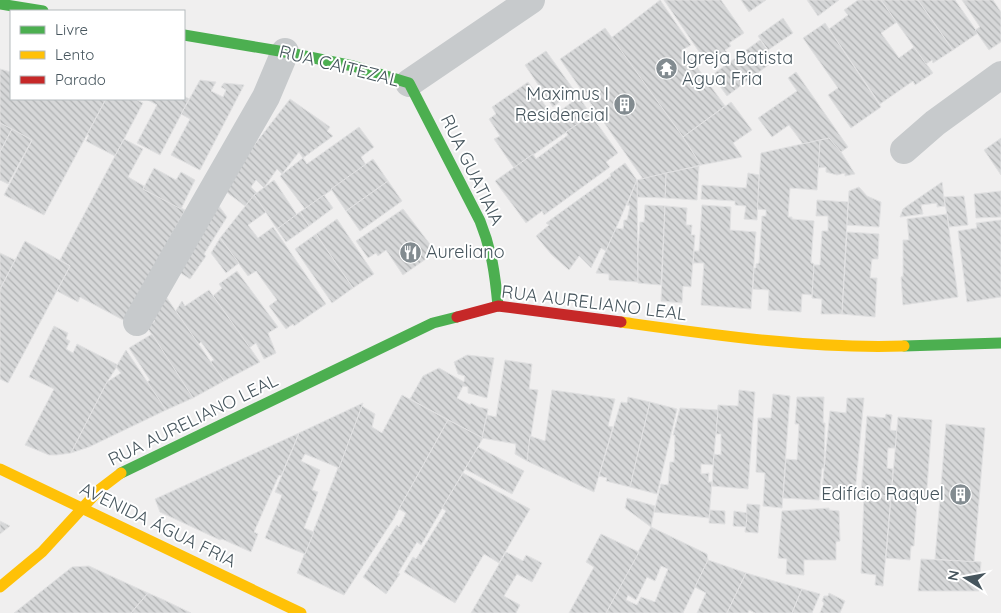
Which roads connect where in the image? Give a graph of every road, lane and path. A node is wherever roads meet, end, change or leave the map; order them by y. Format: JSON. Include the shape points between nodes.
{"nodes":[{"id":1,"x":531,"y":0,"type":"edge"},
{"id":2,"x":0,"y":4,"type":"edge"},
{"id":3,"x":37,"y":10,"type":"edge"},
{"id":4,"x":185,"y":35,"type":"edge"},
{"id":5,"x":285,"y":52,"type":"junction"},
{"id":6,"x":1001,"y":75,"type":"edge"},
{"id":7,"x":409,"y":83,"type":"junction"},
{"id":8,"x":904,"y":150,"type":"dead end"},
{"id":9,"x":498,"y":306,"type":"junction"},
{"id":10,"x":137,"y":322,"type":"dead end"},
{"id":11,"x":1001,"y":343,"type":"edge"},
{"id":12,"x":0,"y":469,"type":"edge"},
{"id":13,"x":83,"y":509,"type":"junction"},
{"id":14,"x":0,"y":587,"type":"edge"},
{"id":15,"x":301,"y":613,"type":"edge"}],
"edges":[{"from":1,"to":7,"type":"street","name":"RUA CAITEZAL"},
{"from":2,"to":3,"type":"street"},
{"from":4,"to":5,"type":"street","name":"RUA CAITEZAL"},
{"from":5,"to":7,"type":"street","name":"RUA CAITEZAL","via":[[353,66]]},
{"from":5,"to":10,"type":"street","via":[[266,97]]},
{"from":6,"to":8,"type":"street"},
{"from":7,"to":9,"type":"street","name":"RUA GUATIAIA","via":[[480,221],[495,270]]},
{"from":9,"to":11,"type":"street","name":"RUA AURELIANO LEAL","via":[[721,336],[852,346]]},
{"from":9,"to":13,"type":"street","name":"RUA AURELIANO LEAL","via":[[433,323],[122,472],[100,489]]},
{"from":12,"to":13,"type":"street","name":"AVENIDA ÁGUA FRIA"},
{"from":13,"to":14,"type":"street","name":"RUA AURELIANO LEAL","via":[[42,552]]},
{"from":13,"to":15,"type":"street","name":"AVENIDA ÁGUA FRIA"}]}
